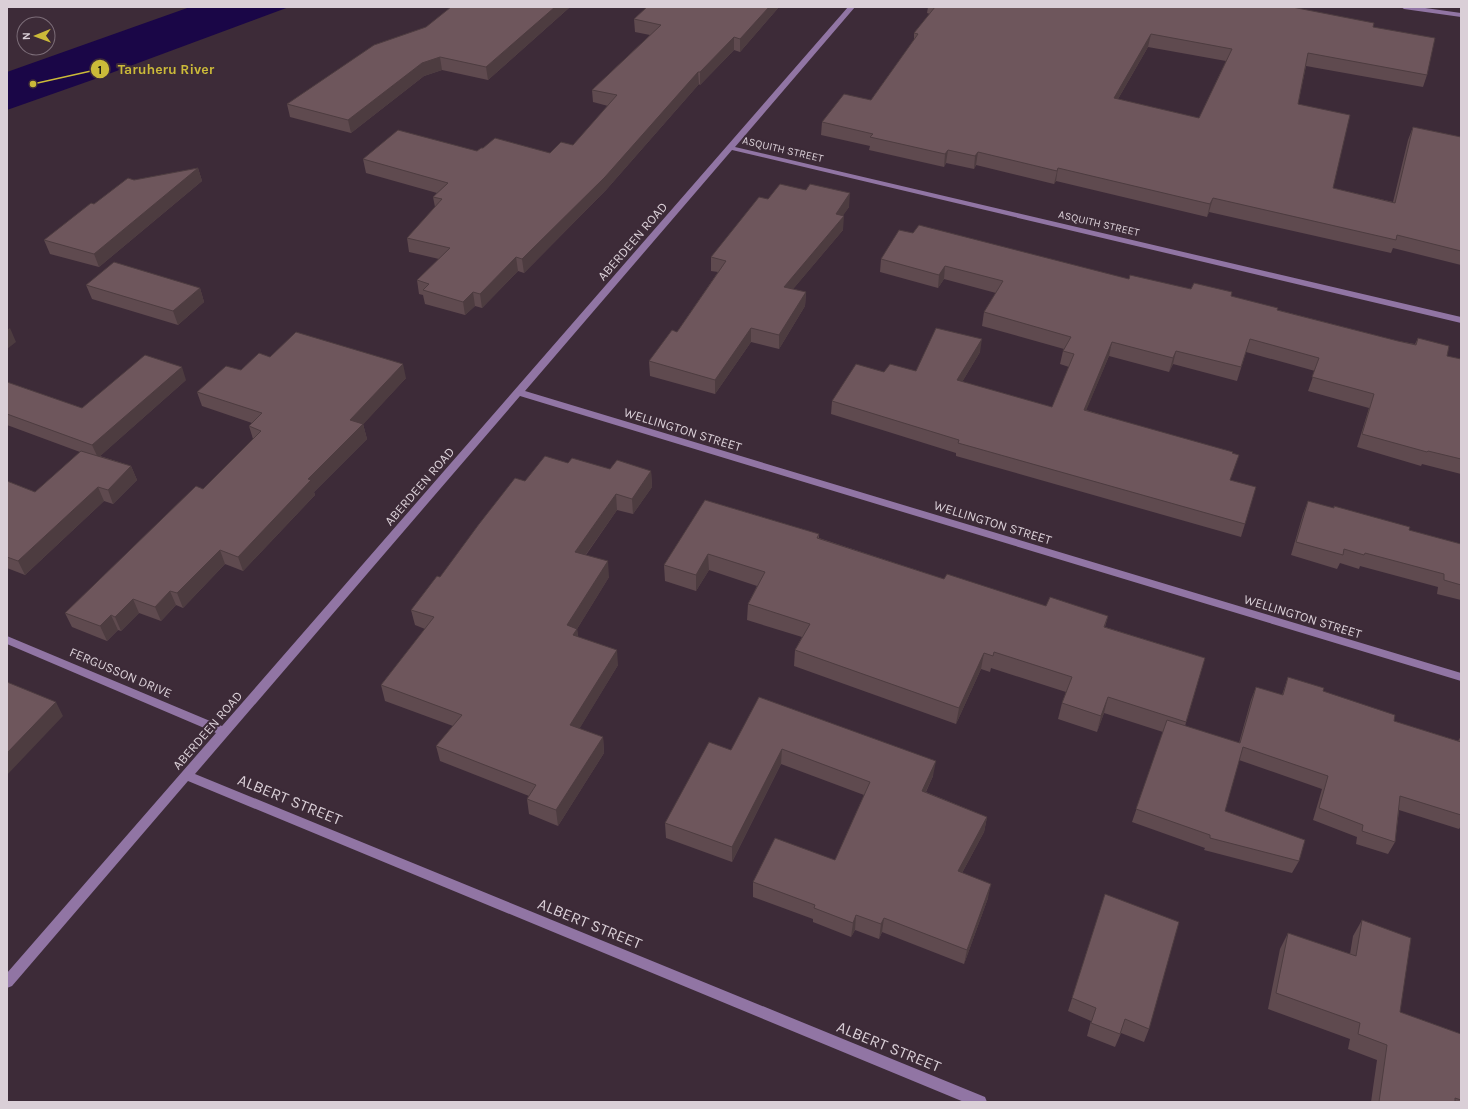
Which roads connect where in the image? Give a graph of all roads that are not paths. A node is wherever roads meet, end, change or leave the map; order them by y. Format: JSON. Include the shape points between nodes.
{"nodes":[{"id":1,"x":852,"y":7,"type":"edge"},
{"id":2,"x":1404,"y":7,"type":"edge"},
{"id":3,"x":1461,"y":15,"type":"edge"},
{"id":4,"x":731,"y":148,"type":"junction"},
{"id":5,"x":1461,"y":320,"type":"edge"},
{"id":6,"x":518,"y":392,"type":"junction"},
{"id":7,"x":7,"y":640,"type":"edge"},
{"id":8,"x":1461,"y":677,"type":"edge"},
{"id":9,"x":223,"y":731,"type":"junction"},
{"id":10,"x":186,"y":775,"type":"junction"},
{"id":11,"x":7,"y":982,"type":"edge"},
{"id":12,"x":980,"y":1102,"type":"edge"}],
"edges":[{"from":1,"to":4,"type":"street","name":"ABERDEEN ROAD"},
{"from":2,"to":3,"type":"street"},
{"from":4,"to":5,"type":"street","name":"ASQUITH STREET"},
{"from":4,"to":6,"type":"street","name":"ABERDEEN ROAD"},
{"from":6,"to":8,"type":"street","name":"WELLINGTON STREET"},
{"from":6,"to":9,"type":"street","name":"ABERDEEN ROAD"},
{"from":7,"to":9,"type":"street","name":"FERGUSSON DRIVE"},
{"from":9,"to":10,"type":"street","name":"ABERDEEN ROAD"},
{"from":10,"to":11,"type":"street","name":"ABERDEEN ROAD"},
{"from":10,"to":12,"type":"street","name":"ALBERT STREET"}]}
